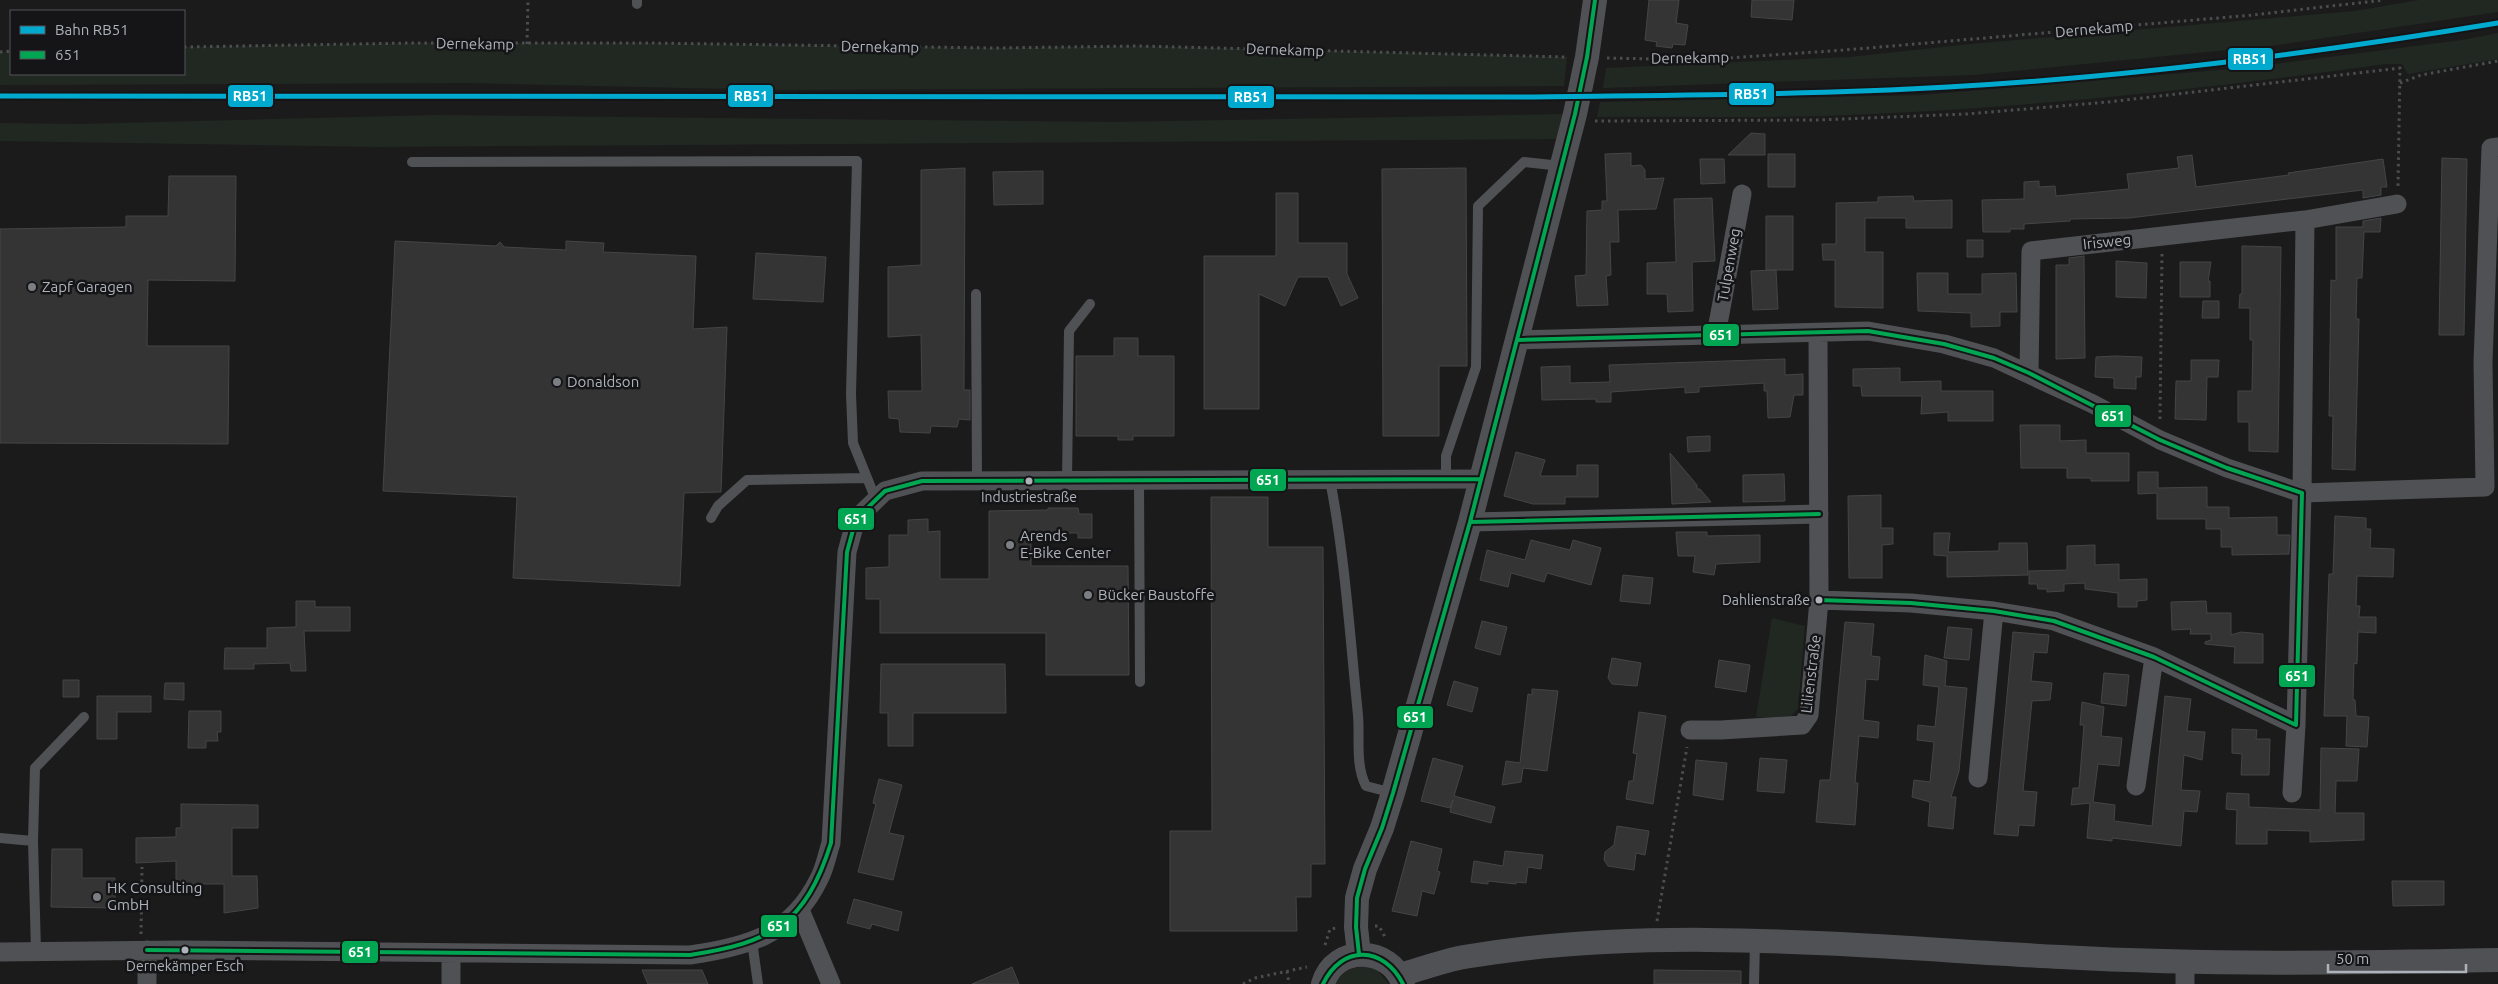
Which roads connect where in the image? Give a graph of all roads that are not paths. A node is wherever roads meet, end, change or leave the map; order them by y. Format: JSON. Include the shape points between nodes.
{"nodes":[{"id":1,"x":1595,"y":0,"type":"edge"},
{"id":2,"x":2498,"y":147,"type":"edge"},
{"id":3,"x":412,"y":162,"type":"dead end"},
{"id":4,"x":1562,"y":166,"type":"junction"},
{"id":5,"x":1742,"y":194,"type":"dead end"},
{"id":6,"x":2397,"y":204,"type":"road end"},
{"id":7,"x":2306,"y":220,"type":"junction"},
{"id":8,"x":976,"y":294,"type":"dead end"},
{"id":9,"x":1090,"y":304,"type":"dead end"},
{"id":10,"x":1818,"y":333,"type":"junction"},
{"id":11,"x":1716,"y":335,"type":"junction"},
{"id":12,"x":1517,"y":340,"type":"junction"},
{"id":13,"x":2491,"y":363,"type":"edge"},
{"id":14,"x":2029,"y":373,"type":"junction"},
{"id":15,"x":867,"y":478,"type":"junction"},
{"id":16,"x":1446,"y":479,"type":"junction"},
{"id":17,"x":1067,"y":480,"type":"junction"},
{"id":18,"x":1140,"y":480,"type":"junction"},
{"id":19,"x":1330,"y":480,"type":"junction"},
{"id":20,"x":1481,"y":480,"type":"junction"},
{"id":21,"x":977,"y":481,"type":"junction"},
{"id":22,"x":2302,"y":493,"type":"junction"},
{"id":23,"x":876,"y":500,"type":"junction"},
{"id":24,"x":1819,"y":514,"type":"junction"},
{"id":25,"x":711,"y":518,"type":"dead end"},
{"id":26,"x":1470,"y":522,"type":"junction"},
{"id":27,"x":1819,"y":600,"type":"junction"},
{"id":28,"x":1994,"y":611,"type":"junction"},
{"id":29,"x":2154,"y":657,"type":"junction"},
{"id":30,"x":1140,"y":682,"type":"dead end"},
{"id":31,"x":84,"y":717,"type":"dead end"},
{"id":32,"x":2296,"y":725,"type":"junction"},
{"id":33,"x":1690,"y":730,"type":"road end"},
{"id":34,"x":1978,"y":778,"type":"dead end"},
{"id":35,"x":2136,"y":786,"type":"dead end"},
{"id":36,"x":1393,"y":793,"type":"junction"},
{"id":37,"x":2292,"y":793,"type":"dead end"},
{"id":38,"x":0,"y":838,"type":"edge"},
{"id":39,"x":33,"y":841,"type":"junction"},
{"id":40,"x":800,"y":910,"type":"junction"},
{"id":41,"x":752,"y":941,"type":"junction"},
{"id":42,"x":1755,"y":942,"type":"junction"},
{"id":43,"x":144,"y":950,"type":"junction"},
{"id":44,"x":36,"y":951,"type":"junction"},
{"id":45,"x":0,"y":952,"type":"edge"},
{"id":46,"x":451,"y":953,"type":"junction"},
{"id":47,"x":1359,"y":954,"type":"junction"},
{"id":48,"x":2498,"y":960,"type":"edge"},
{"id":49,"x":2185,"y":973,"type":"edge"},
{"id":50,"x":1401,"y":979,"type":"edge"},
{"id":51,"x":147,"y":984,"type":"edge"},
{"id":52,"x":451,"y":984,"type":"edge"},
{"id":53,"x":758,"y":984,"type":"edge"},
{"id":54,"x":831,"y":984,"type":"edge"},
{"id":55,"x":1323,"y":984,"type":"edge"},
{"id":56,"x":1754,"y":984,"type":"edge"}],
"edges":[{"from":1,"to":4,"type":"street","via":[[1587,57]]},
{"from":2,"to":13,"type":"street","via":[[2491,148]]},
{"from":3,"to":15,"type":"lane","via":[[857,161],[853,443]]},
{"from":4,"to":12,"type":"street"},
{"from":4,"to":16,"type":"lane","via":[[1524,162],[1478,206],[1476,367],[1446,456]]},
{"from":5,"to":11,"type":"street","name":"Tulpenweg"},
{"from":6,"to":7,"type":"street","name":"Irisweg"},
{"from":7,"to":14,"type":"street","name":"Irisweg","via":[[2031,251]]},
{"from":7,"to":22,"type":"street"},
{"from":8,"to":21,"type":"lane"},
{"from":9,"to":17,"type":"lane","via":[[1069,331]]},
{"from":10,"to":11,"type":"street"},
{"from":10,"to":14,"type":"street","via":[[1868,331],[1944,344],[1994,358]]},
{"from":10,"to":24,"type":"street","name":"Lilienstraße"},
{"from":11,"to":12,"type":"street"},
{"from":12,"to":20,"type":"street"},
{"from":13,"to":22,"type":"street","via":[[2485,487]]},
{"from":14,"to":22,"type":"street","via":[[2160,440],[2227,468]]},
{"from":15,"to":23,"type":"lane"},
{"from":15,"to":25,"type":"lane","via":[[747,480],[718,506]]},
{"from":16,"to":19,"type":"street"},
{"from":16,"to":20,"type":"street"},
{"from":17,"to":18,"type":"street"},
{"from":17,"to":21,"type":"street"},
{"from":18,"to":19,"type":"street"},
{"from":18,"to":30,"type":"lane"},
{"from":19,"to":36,"type":"lane","via":[[1359,727],[1360,774],[1366,786]]},
{"from":20,"to":26,"type":"street"},
{"from":21,"to":23,"type":"street","via":[[922,481],[885,491]]},
{"from":22,"to":32,"type":"street"},
{"from":23,"to":40,"type":"street","via":[[856,519],[847,552],[831,843],[820,878]]},
{"from":24,"to":26,"type":"street"},
{"from":24,"to":27,"type":"street","name":"Lilienstraße"},
{"from":26,"to":36,"type":"street"},
{"from":27,"to":28,"type":"street","via":[[1911,603]]},
{"from":27,"to":33,"type":"street","name":"Lilienstraße","via":[[1809,715],[1802,725]]},
{"from":28,"to":29,"type":"street","via":[[2054,621]]},
{"from":28,"to":34,"type":"street"},
{"from":29,"to":32,"type":"street"},
{"from":29,"to":35,"type":"street"},
{"from":31,"to":39,"type":"lane","via":[[36,768]]},
{"from":32,"to":37,"type":"street"},
{"from":36,"to":47,"type":"street","via":[[1357,898]]},
{"from":38,"to":39,"type":"lane"},
{"from":39,"to":44,"type":"lane"},
{"from":40,"to":41,"type":"street","via":[[770,934]]},
{"from":40,"to":54,"type":"street"},
{"from":41,"to":46,"type":"street","via":[[730,949],[690,955]]},
{"from":41,"to":53,"type":"lane"},
{"from":42,"to":49,"type":"street"},
{"from":42,"to":50,"type":"street","via":[[1599,942],[1530,948],[1460,958]]},
{"from":42,"to":56,"type":"lane"},
{"from":43,"to":44,"type":"street"},
{"from":43,"to":46,"type":"street"},
{"from":43,"to":51,"type":"street"},
{"from":44,"to":45,"type":"street"},
{"from":46,"to":52,"type":"street"},
{"from":47,"to":50,"type":"street","via":[[1375,955],[1389,963]]},
{"from":47,"to":55,"type":"street","via":[[1344,958],[1331,967]]},
{"from":48,"to":49,"type":"street"}]}
